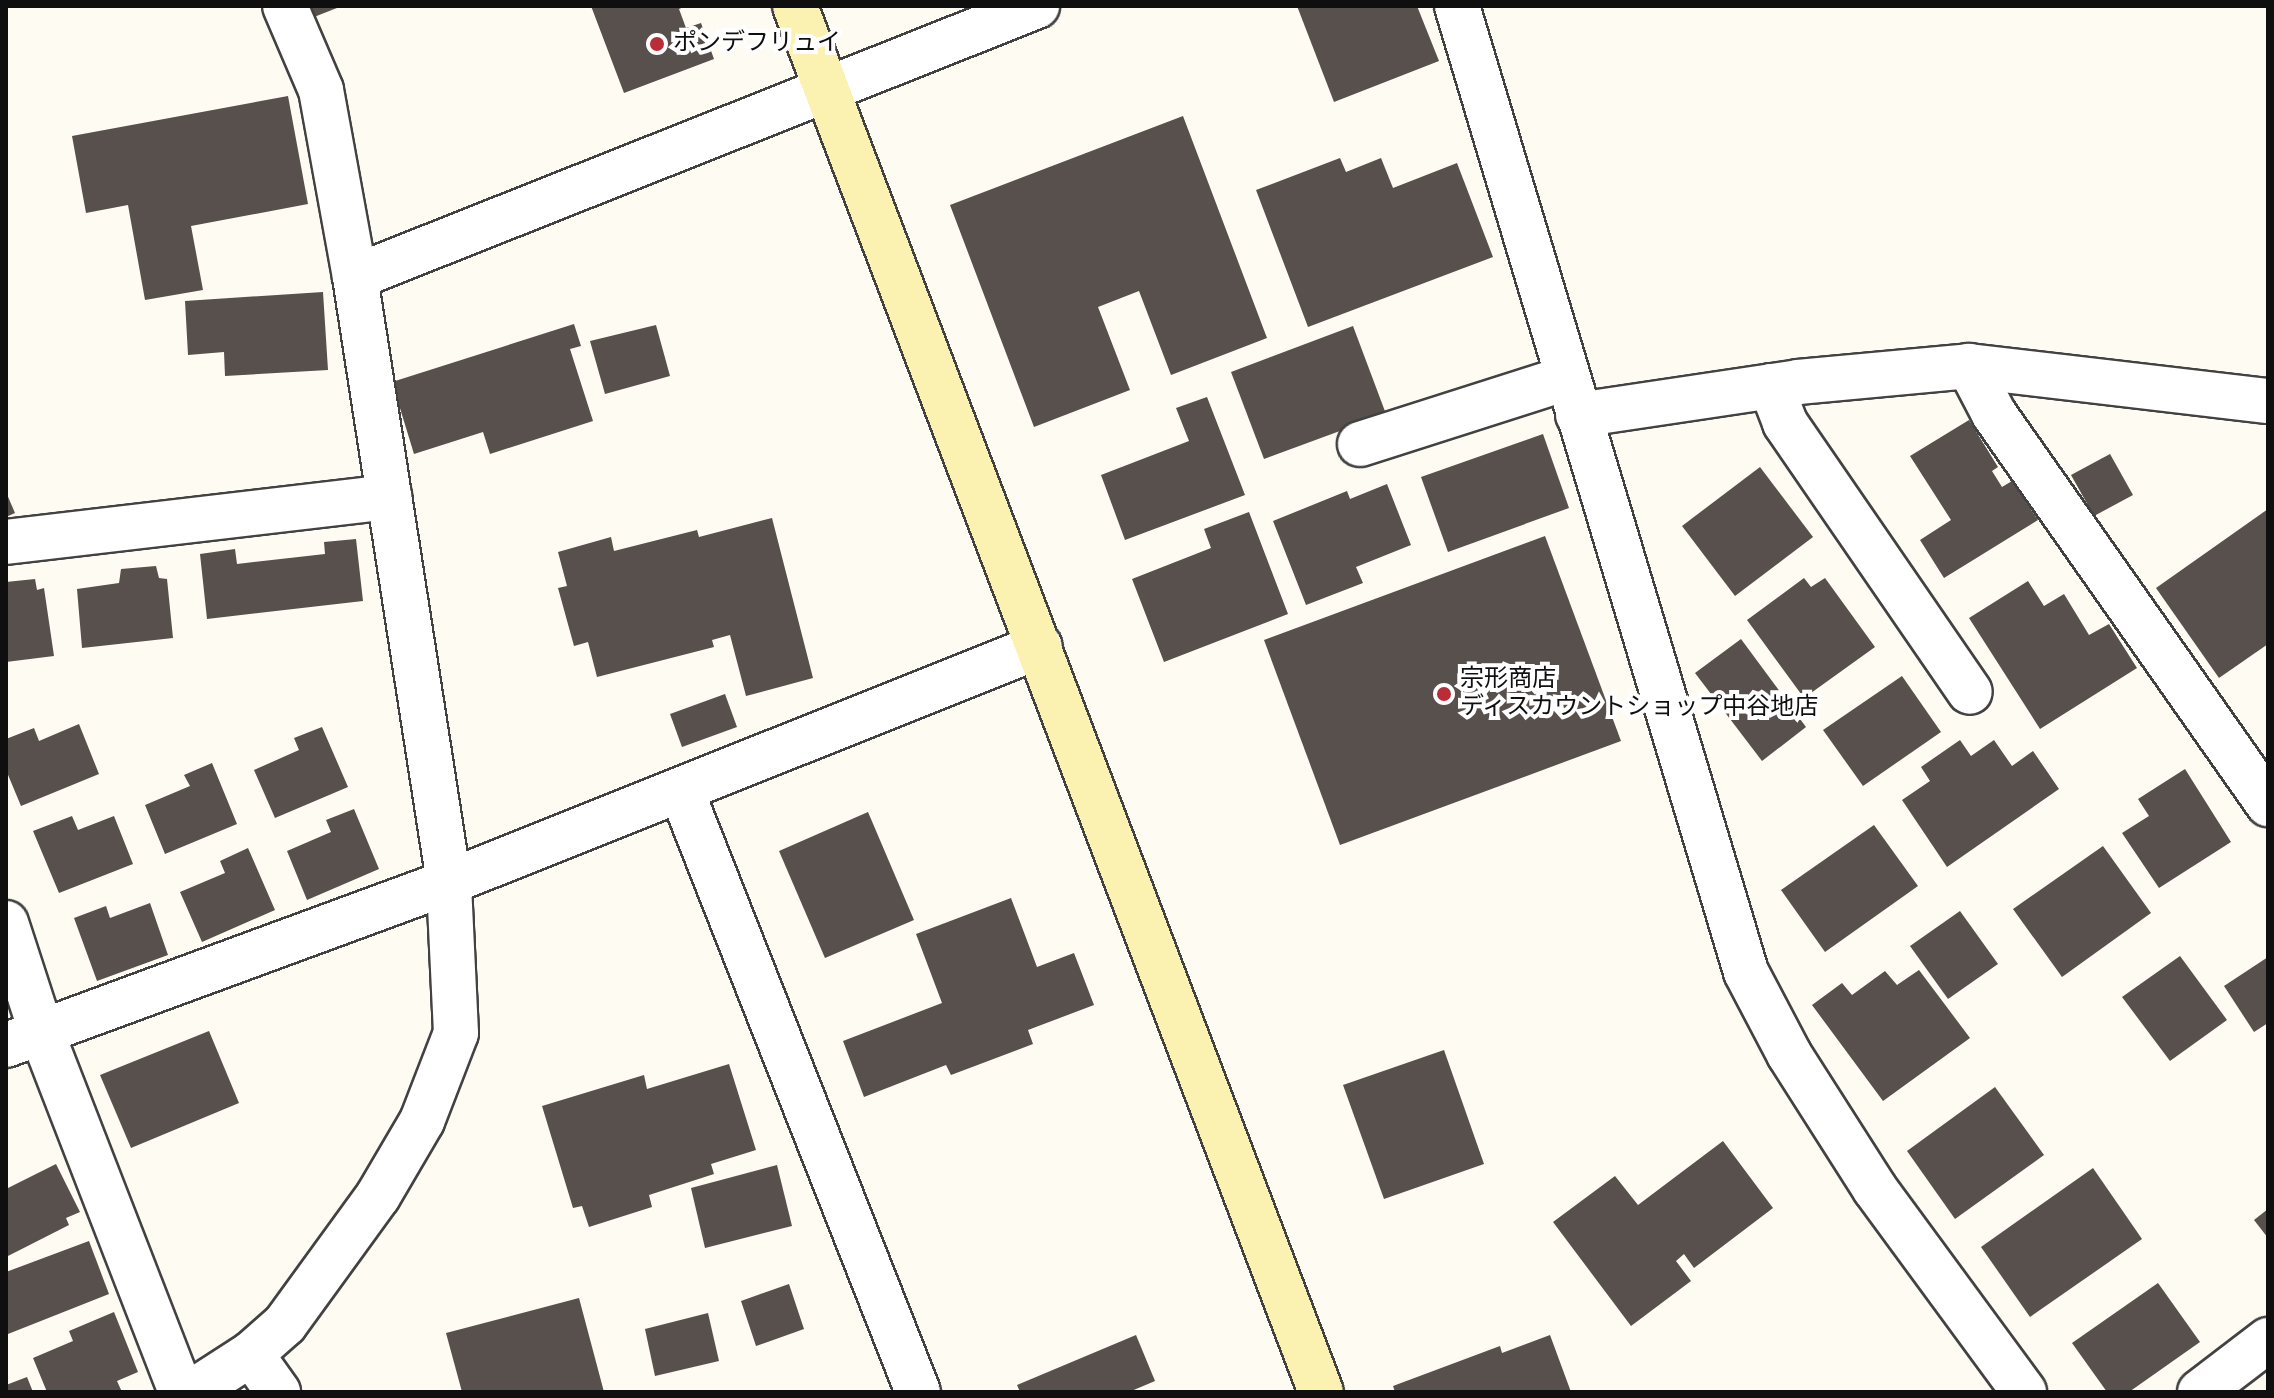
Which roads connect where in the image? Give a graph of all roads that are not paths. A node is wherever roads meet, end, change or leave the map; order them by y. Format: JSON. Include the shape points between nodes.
{"nodes":[{"id":1,"x":285,"y":6,"type":"edge"},
{"id":2,"x":795,"y":6,"type":"edge"},
{"id":3,"x":1037,"y":6,"type":"edge"},
{"id":4,"x":1457,"y":6,"type":"edge"},
{"id":5,"x":829,"y":88,"type":"junction"},
{"id":6,"x":355,"y":277,"type":"junction"},
{"id":7,"x":1969,"y":366,"type":"junction"},
{"id":8,"x":1771,"y":386,"type":"junction"},
{"id":9,"x":1573,"y":397,"type":"junction"},
{"id":10,"x":2268,"y":401,"type":"edge"},
{"id":11,"x":1360,"y":444,"type":"dead end"},
{"id":12,"x":389,"y":497,"type":"junction"},
{"id":13,"x":6,"y":542,"type":"edge"},
{"id":14,"x":1040,"y":646,"type":"junction"},
{"id":15,"x":1970,"y":692,"type":"dead end"},
{"id":16,"x":681,"y":790,"type":"junction"},
{"id":17,"x":2268,"y":804,"type":"edge"},
{"id":18,"x":449,"y":882,"type":"junction"},
{"id":19,"x":6,"y":923,"type":"edge"},
{"id":20,"x":24,"y":1038,"type":"edge"},
{"id":21,"x":2268,"y":1340,"type":"edge"},
{"id":22,"x":251,"y":1354,"type":"junction"},
{"id":23,"x":181,"y":1392,"type":"edge"},
{"id":24,"x":192,"y":1392,"type":"edge"},
{"id":25,"x":278,"y":1392,"type":"edge"},
{"id":26,"x":918,"y":1392,"type":"edge"},
{"id":27,"x":1321,"y":1392,"type":"edge"},
{"id":28,"x":2024,"y":1392,"type":"edge"},
{"id":29,"x":2200,"y":1392,"type":"edge"}],
"edges":[{"from":1,"to":6,"type":"street","via":[[321,90]]},
{"from":2,"to":5,"type":"street"},
{"from":3,"to":5,"type":"street"},
{"from":4,"to":9,"type":"street"},
{"from":5,"to":6,"type":"street"},
{"from":5,"to":14,"type":"street"},
{"from":6,"to":12,"type":"street"},
{"from":7,"to":8,"type":"street"},
{"from":7,"to":10,"type":"street"},
{"from":7,"to":17,"type":"street","via":[[1994,414]]},
{"from":8,"to":9,"type":"street"},
{"from":8,"to":15,"type":"street","via":[[1785,423]]},
{"from":9,"to":11,"type":"street"},
{"from":9,"to":28,"type":"street","via":[[1746,972],[1789,1054],[1875,1189]]},
{"from":12,"to":13,"type":"street"},
{"from":12,"to":18,"type":"street"},
{"from":14,"to":16,"type":"street"},
{"from":14,"to":27,"type":"street"},
{"from":16,"to":18,"type":"street"},
{"from":16,"to":26,"type":"street"},
{"from":18,"to":20,"type":"street"},
{"from":18,"to":22,"type":"street","via":[[456,1033],[422,1121],[378,1196],[285,1324]]},
{"from":19,"to":20,"type":"street"},
{"from":20,"to":23,"type":"street"},
{"from":21,"to":29,"type":"street"},
{"from":22,"to":24,"type":"street"},
{"from":22,"to":25,"type":"street"}]}
